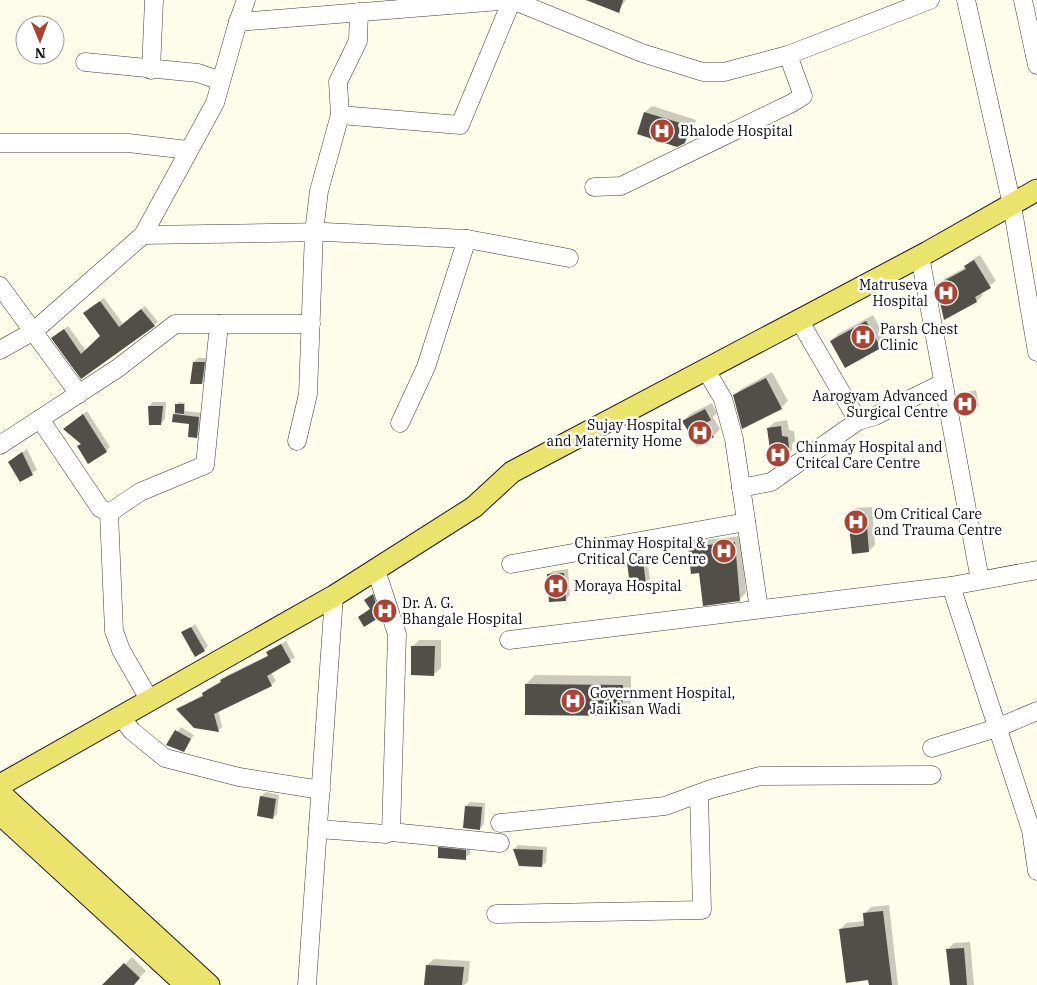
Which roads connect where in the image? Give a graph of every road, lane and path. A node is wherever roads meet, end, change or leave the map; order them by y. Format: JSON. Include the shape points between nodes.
{"nodes":[{"id":1,"x":154,"y":0,"type":"edge"},
{"id":2,"x":246,"y":0,"type":"edge"},
{"id":3,"x":512,"y":0,"type":"edge"},
{"id":4,"x":930,"y":0,"type":"edge"},
{"id":5,"x":966,"y":0,"type":"edge"},
{"id":6,"x":1023,"y":0,"type":"edge"},
{"id":7,"x":360,"y":12,"type":"junction"},
{"id":8,"x":238,"y":22,"type":"junction"},
{"id":9,"x":788,"y":55,"type":"junction"},
{"id":10,"x":85,"y":62,"type":"dead end"},
{"id":11,"x":1037,"y":65,"type":"edge"},
{"id":12,"x":151,"y":70,"type":"junction"},
{"id":13,"x":221,"y":81,"type":"junction"},
{"id":14,"x":340,"y":114,"type":"junction"},
{"id":15,"x":0,"y":143,"type":"edge"},
{"id":16,"x":188,"y":150,"type":"junction"},
{"id":17,"x":594,"y":187,"type":"dead end"},
{"id":18,"x":1037,"y":190,"type":"edge"},
{"id":19,"x":1012,"y":205,"type":"junction"},
{"id":20,"x":314,"y":232,"type":"junction"},
{"id":21,"x":143,"y":235,"type":"junction"},
{"id":22,"x":467,"y":238,"type":"junction"},
{"id":23,"x":920,"y":256,"type":"junction"},
{"id":24,"x":569,"y":258,"type":"dead end"},
{"id":25,"x":0,"y":286,"type":"edge"},
{"id":26,"x":799,"y":320,"type":"junction"},
{"id":27,"x":219,"y":324,"type":"junction"},
{"id":28,"x":311,"y":324,"type":"junction"},
{"id":29,"x":34,"y":331,"type":"junction"},
{"id":30,"x":0,"y":350,"type":"edge"},
{"id":31,"x":1037,"y":352,"type":"edge"},
{"id":32,"x":706,"y":370,"type":"junction"},
{"id":33,"x":943,"y":383,"type":"junction"},
{"id":34,"x":79,"y":394,"type":"junction"},
{"id":35,"x":40,"y":419,"type":"junction"},
{"id":36,"x":858,"y":421,"type":"junction"},
{"id":37,"x":400,"y":423,"type":"dead end"},
{"id":38,"x":296,"y":441,"type":"dead end"},
{"id":39,"x":0,"y":445,"type":"edge"},
{"id":40,"x":741,"y":488,"type":"junction"},
{"id":41,"x":109,"y":513,"type":"junction"},
{"id":42,"x":746,"y":522,"type":"junction"},
{"id":43,"x":510,"y":564,"type":"dead end"},
{"id":44,"x":376,"y":570,"type":"junction"},
{"id":45,"x":1037,"y":570,"type":"edge"},
{"id":46,"x":980,"y":580,"type":"junction"},
{"id":47,"x":951,"y":586,"type":"junction"},
{"id":48,"x":334,"y":596,"type":"junction"},
{"id":49,"x":759,"y":609,"type":"junction"},
{"id":50,"x":509,"y":640,"type":"dead end"},
{"id":51,"x":149,"y":699,"type":"junction"},
{"id":52,"x":1037,"y":711,"type":"edge"},
{"id":53,"x":120,"y":716,"type":"junction"},
{"id":54,"x":998,"y":728,"type":"junction"},
{"id":55,"x":932,"y":748,"type":"dead end"},
{"id":56,"x":932,"y":775,"type":"dead end"},
{"id":57,"x":0,"y":785,"type":"edge"},
{"id":58,"x":321,"y":790,"type":"junction"},
{"id":59,"x":0,"y":793,"type":"edge"},
{"id":60,"x":699,"y":794,"type":"junction"},
{"id":61,"x":0,"y":814,"type":"edge"},
{"id":62,"x":500,"y":823,"type":"dead end"},
{"id":63,"x":318,"y":829,"type":"junction"},
{"id":64,"x":1034,"y":829,"type":"edge"},
{"id":65,"x":391,"y":832,"type":"junction"},
{"id":66,"x":500,"y":843,"type":"dead end"},
{"id":67,"x":1037,"y":871,"type":"edge"},
{"id":68,"x":496,"y":914,"type":"dead end"},
{"id":69,"x":186,"y":985,"type":"edge"},
{"id":70,"x":209,"y":985,"type":"edge"},
{"id":71,"x":307,"y":985,"type":"edge"}],
"edges":[{"from":1,"to":12,"type":"street"},
{"from":2,"to":8,"type":"street"},
{"from":3,"to":7,"type":"street"},
{"from":3,"to":9,"type":"street","via":[[642,53],[703,72],[724,72]]},
{"from":3,"to":14,"type":"street","via":[[460,125]]},
{"from":4,"to":9,"type":"street"},
{"from":5,"to":19,"type":"street"},
{"from":6,"to":11,"type":"street"},
{"from":7,"to":8,"type":"street"},
{"from":7,"to":14,"type":"street","via":[[358,41],[338,82]]},
{"from":8,"to":13,"type":"street"},
{"from":9,"to":17,"type":"street","via":[[803,96],[620,186]]},
{"from":10,"to":12,"type":"street"},
{"from":12,"to":13,"type":"street","via":[[198,73]]},
{"from":13,"to":16,"type":"street","via":[[215,103]]},
{"from":14,"to":20,"type":"street","via":[[319,191]]},
{"from":15,"to":16,"type":"street","via":[[128,144]]},
{"from":16,"to":21,"type":"street"},
{"from":18,"to":19,"type":"main road"},
{"from":19,"to":23,"type":"main road"},
{"from":19,"to":31,"type":"street"},
{"from":20,"to":21,"type":"street"},
{"from":20,"to":22,"type":"street"},
{"from":20,"to":28,"type":"street"},
{"from":21,"to":29,"type":"street"},
{"from":22,"to":24,"type":"street"},
{"from":22,"to":37,"type":"street","via":[[426,367]]},
{"from":23,"to":26,"type":"main road"},
{"from":23,"to":33,"type":"street"},
{"from":25,"to":29,"type":"street"},
{"from":26,"to":32,"type":"main road"},
{"from":26,"to":36,"type":"street"},
{"from":27,"to":28,"type":"street"},
{"from":27,"to":34,"type":"street","via":[[175,324]]},
{"from":27,"to":41,"type":"street","via":[[205,465],[140,492]]},
{"from":28,"to":38,"type":"street","via":[[308,394]]},
{"from":29,"to":30,"type":"street"},
{"from":29,"to":34,"type":"street"},
{"from":32,"to":40,"type":"street","via":[[723,399],[734,439]]},
{"from":32,"to":44,"type":"main road","via":[[512,472],[474,507]]},
{"from":33,"to":36,"type":"street"},
{"from":33,"to":46,"type":"street"},
{"from":34,"to":35,"type":"street"},
{"from":35,"to":39,"type":"street"},
{"from":35,"to":41,"type":"street","via":[[100,508]]},
{"from":36,"to":40,"type":"street","via":[[771,482]]},
{"from":40,"to":42,"type":"street"},
{"from":41,"to":51,"type":"street","via":[[114,631]]},
{"from":42,"to":43,"type":"street"},
{"from":42,"to":49,"type":"street"},
{"from":44,"to":48,"type":"main road"},
{"from":44,"to":65,"type":"street","via":[[396,634]]},
{"from":45,"to":46,"type":"street"},
{"from":46,"to":47,"type":"street"},
{"from":47,"to":49,"type":"street"},
{"from":47,"to":54,"type":"street"},
{"from":48,"to":51,"type":"main road"},
{"from":48,"to":58,"type":"street"},
{"from":49,"to":50,"type":"street"},
{"from":51,"to":53,"type":"main road"},
{"from":52,"to":54,"type":"street"},
{"from":53,"to":57,"type":"main road"},
{"from":53,"to":58,"type":"street","via":[[132,731],[165,758],[239,777]]},
{"from":54,"to":55,"type":"street"},
{"from":54,"to":64,"type":"street"},
{"from":56,"to":60,"type":"street","via":[[760,776]]},
{"from":58,"to":63,"type":"street"},
{"from":59,"to":70,"type":"main road"},
{"from":60,"to":62,"type":"street","via":[[665,806]]},
{"from":60,"to":68,"type":"street","via":[[702,910]]},
{"from":61,"to":69,"type":"main road"},
{"from":63,"to":65,"type":"street"},
{"from":63,"to":71,"type":"street"},
{"from":64,"to":67,"type":"street"},
{"from":65,"to":66,"type":"street"}]}
